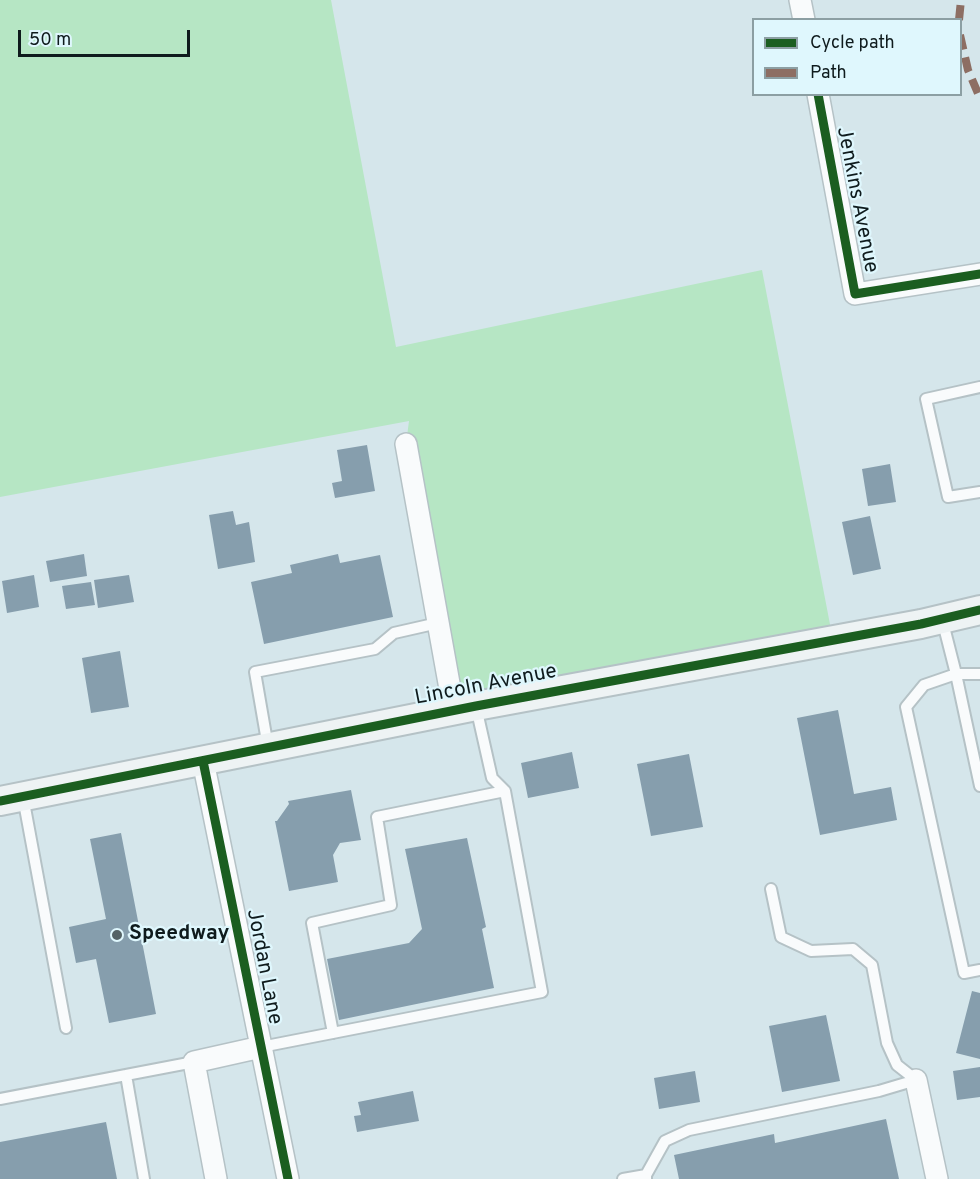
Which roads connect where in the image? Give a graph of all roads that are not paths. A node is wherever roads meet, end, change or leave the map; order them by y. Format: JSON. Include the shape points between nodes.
{"nodes":[{"id":1,"x":800,"y":0,"type":"edge"},
{"id":2,"x":804,"y":18,"type":"edge"},
{"id":3,"x":818,"y":96,"type":"edge"},
{"id":4,"x":980,"y":274,"type":"edge"},
{"id":5,"x":980,"y":387,"type":"edge"},
{"id":6,"x":406,"y":444,"type":"dead end"},
{"id":7,"x":980,"y":492,"type":"edge"},
{"id":8,"x":980,"y":610,"type":"edge"},
{"id":9,"x":942,"y":619,"type":"junction"},
{"id":10,"x":438,"y":623,"type":"junction"},
{"id":11,"x":956,"y":674,"type":"junction"},
{"id":12,"x":980,"y":674,"type":"edge"},
{"id":13,"x":465,"y":708,"type":"junction"},
{"id":14,"x":268,"y":747,"type":"junction"},
{"id":15,"x":203,"y":761,"type":"junction"},
{"id":16,"x":980,"y":786,"type":"edge"},
{"id":17,"x":505,"y":792,"type":"junction"},
{"id":18,"x":12,"y":798,"type":"edge"},
{"id":19,"x":771,"y":890,"type":"dead end"},
{"id":20,"x":980,"y":970,"type":"edge"},
{"id":21,"x":66,"y":1028,"type":"dead end"},
{"id":22,"x":333,"y":1033,"type":"junction"},
{"id":23,"x":261,"y":1047,"type":"junction"},
{"id":24,"x":194,"y":1062,"type":"junction"},
{"id":25,"x":126,"y":1075,"type":"junction"},
{"id":26,"x":916,"y":1080,"type":"junction"},
{"id":27,"x":0,"y":1099,"type":"edge"},
{"id":28,"x":646,"y":1177,"type":"edge"},
{"id":29,"x":144,"y":1179,"type":"edge"},
{"id":30,"x":216,"y":1179,"type":"edge"},
{"id":31,"x":288,"y":1179,"type":"edge"},
{"id":32,"x":623,"y":1179,"type":"edge"},
{"id":33,"x":937,"y":1179,"type":"edge"}],
"edges":[{"from":1,"to":2,"type":"street"},
{"from":3,"to":4,"type":"street","name":"Jenkins Avenue","via":[[855,294]]},
{"from":5,"to":7,"type":"lane","via":[[926,399],[948,497]]},
{"from":6,"to":10,"type":"street"},
{"from":8,"to":9,"type":"main road","name":"Lincoln Avenue"},
{"from":9,"to":11,"type":"lane"},
{"from":9,"to":13,"type":"main road","name":"Lincoln Avenue"},
{"from":10,"to":13,"type":"street"},
{"from":10,"to":14,"type":"lane","via":[[394,633],[375,649],[255,672]]},
{"from":11,"to":12,"type":"lane"},
{"from":11,"to":16,"type":"lane"},
{"from":11,"to":20,"type":"lane","via":[[924,685],[906,707],[964,974]]},
{"from":13,"to":14,"type":"main road","name":"Lincoln Avenue"},
{"from":13,"to":17,"type":"lane","via":[[492,778]]},
{"from":14,"to":15,"type":"main road","name":"Lincoln Avenue"},
{"from":15,"to":18,"type":"main road","name":"Lincoln Avenue"},
{"from":15,"to":23,"type":"street","name":"Jordan Lane"},
{"from":17,"to":22,"type":"lane","via":[[377,817],[391,905],[312,923]]},
{"from":17,"to":22,"type":"lane","via":[[542,992]]},
{"from":18,"to":21,"type":"lane"},
{"from":19,"to":26,"type":"lane","via":[[781,937],[811,951],[853,949],[872,965],[888,1043],[897,1065]]},
{"from":22,"to":23,"type":"lane"},
{"from":23,"to":24,"type":"street"},
{"from":23,"to":31,"type":"street","name":"Jordan Lane"},
{"from":24,"to":25,"type":"lane"},
{"from":24,"to":30,"type":"street"},
{"from":25,"to":27,"type":"lane"},
{"from":25,"to":29,"type":"lane"},
{"from":26,"to":28,"type":"lane","via":[[689,1130],[664,1141]]},
{"from":26,"to":33,"type":"street"},
{"from":28,"to":32,"type":"lane"}]}
